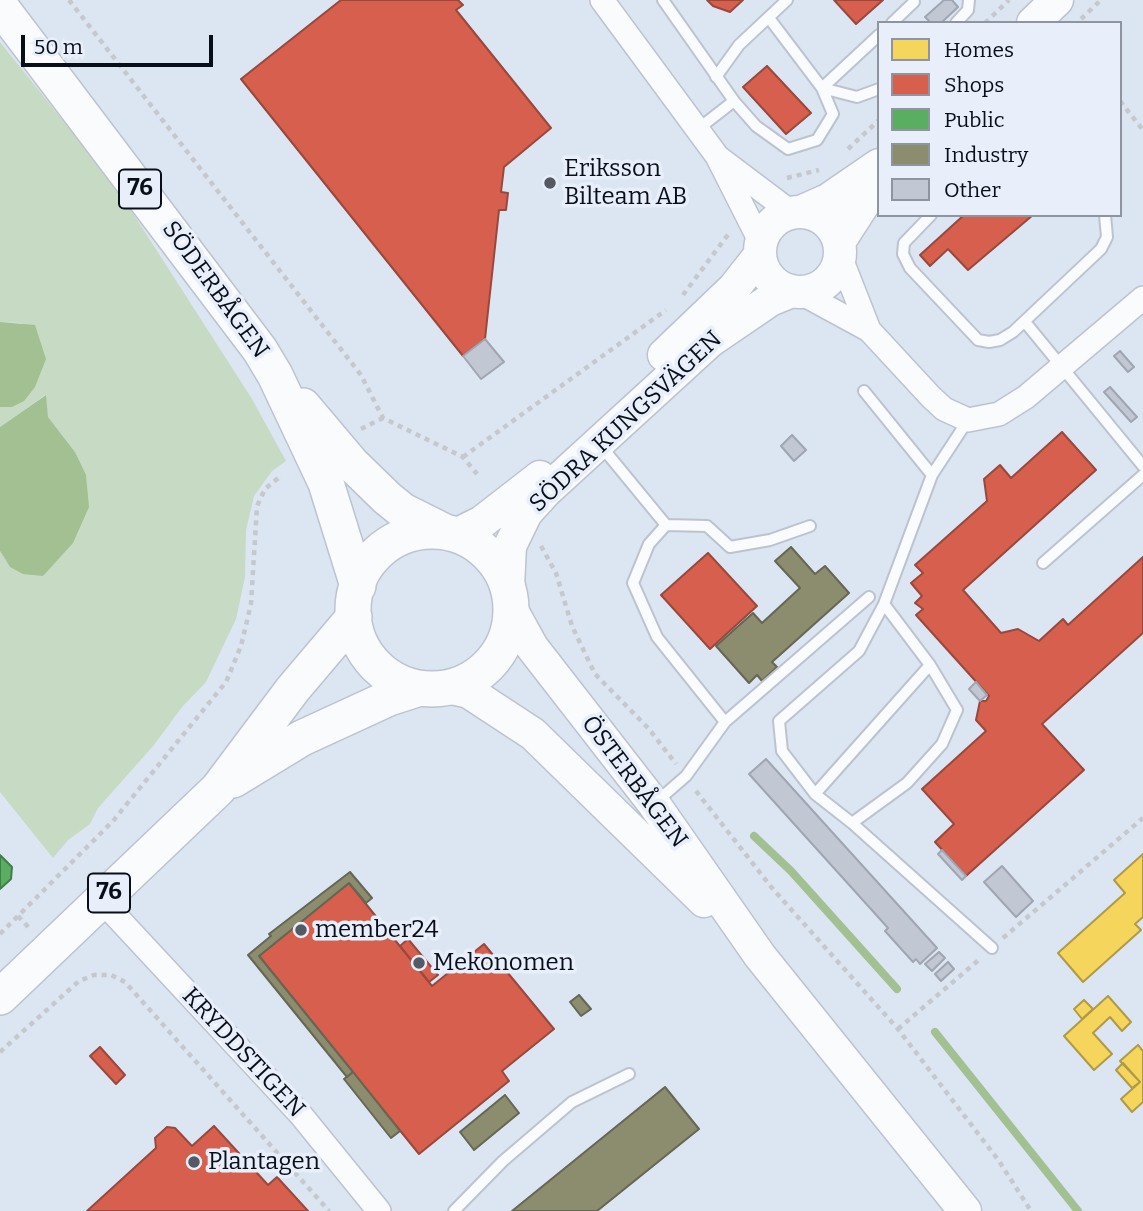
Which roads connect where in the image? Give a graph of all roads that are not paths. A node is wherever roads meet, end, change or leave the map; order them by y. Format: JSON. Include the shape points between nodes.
{"nodes":[{"id":1,"x":603,"y":0,"type":"edge"},
{"id":2,"x":663,"y":0,"type":"edge"},
{"id":3,"x":788,"y":0,"type":"edge"},
{"id":4,"x":969,"y":0,"type":"edge"},
{"id":5,"x":914,"y":2,"type":"edge"},
{"id":6,"x":0,"y":6,"type":"edge"},
{"id":7,"x":1069,"y":9,"type":"edge"},
{"id":8,"x":769,"y":18,"type":"junction"},
{"id":9,"x":894,"y":21,"type":"edge"},
{"id":10,"x":958,"y":21,"type":"edge"},
{"id":11,"x":1038,"y":21,"type":"edge"},
{"id":12,"x":877,"y":37,"type":"edge"},
{"id":13,"x":716,"y":77,"type":"junction"},
{"id":14,"x":822,"y":88,"type":"junction"},
{"id":15,"x":877,"y":90,"type":"edge"},
{"id":16,"x":734,"y":101,"type":"junction"},
{"id":17,"x":698,"y":129,"type":"junction"},
{"id":18,"x":717,"y":156,"type":"junction"},
{"id":19,"x":877,"y":166,"type":"edge"},
{"id":20,"x":877,"y":184,"type":"edge"},
{"id":21,"x":797,"y":212,"type":"junction"},
{"id":22,"x":928,"y":217,"type":"edge"},
{"id":23,"x":1105,"y":217,"type":"edge"},
{"id":24,"x":761,"y":249,"type":"junction"},
{"id":25,"x":840,"y":249,"type":"junction"},
{"id":26,"x":795,"y":292,"type":"junction"},
{"id":27,"x":1143,"y":298,"type":"edge"},
{"id":28,"x":1025,"y":322,"type":"junction"},
{"id":29,"x":869,"y":330,"type":"junction"},
{"id":30,"x":1060,"y":368,"type":"junction"},
{"id":31,"x":275,"y":375,"type":"junction"},
{"id":32,"x":864,"y":391,"type":"dead end"},
{"id":33,"x":968,"y":420,"type":"junction"},
{"id":34,"x":598,"y":443,"type":"junction"},
{"id":35,"x":1143,"y":466,"type":"edge"},
{"id":36,"x":932,"y":475,"type":"junction"},
{"id":37,"x":1143,"y":475,"type":"edge"},
{"id":38,"x":666,"y":525,"type":"junction"},
{"id":39,"x":810,"y":526,"type":"dead end"},
{"id":40,"x":451,"y":534,"type":"junction"},
{"id":41,"x":1043,"y":563,"type":"dead end"},
{"id":42,"x":509,"y":597,"type":"junction"},
{"id":43,"x":869,"y":597,"type":"dead end"},
{"id":44,"x":356,"y":601,"type":"junction"},
{"id":45,"x":884,"y":604,"type":"junction"},
{"id":46,"x":930,"y":665,"type":"junction"},
{"id":47,"x":432,"y":688,"type":"junction"},
{"id":48,"x":725,"y":722,"type":"junction"},
{"id":49,"x":218,"y":789,"type":"junction"},
{"id":50,"x":815,"y":794,"type":"junction"},
{"id":51,"x":653,"y":804,"type":"junction"},
{"id":52,"x":852,"y":823,"type":"junction"},
{"id":53,"x":102,"y":901,"type":"junction"},
{"id":54,"x":992,"y":947,"type":"road end"},
{"id":55,"x":760,"y":956,"type":"junction"},
{"id":56,"x":0,"y":997,"type":"edge"},
{"id":57,"x":629,"y":1074,"type":"dead end"},
{"id":58,"x":379,"y":1211,"type":"edge"},
{"id":59,"x":454,"y":1211,"type":"edge"},
{"id":60,"x":965,"y":1211,"type":"edge"}],
"edges":[{"from":1,"to":17,"type":"street"},
{"from":2,"to":13,"type":"lane"},
{"from":3,"to":8,"type":"lane"},
{"from":4,"to":10,"type":"lane","via":[[968,10]]},
{"from":5,"to":9,"type":"lane"},
{"from":6,"to":31,"type":"main road","name":"SÖDERBÅGEN","number":"76","via":[[173,231]]},
{"from":7,"to":11,"type":"main road"},
{"from":8,"to":13,"type":"lane","via":[[739,45]]},
{"from":8,"to":14,"type":"lane"},
{"from":12,"to":14,"type":"lane"},
{"from":13,"to":16,"type":"lane"},
{"from":14,"to":15,"type":"lane","via":[[857,97]]},
{"from":14,"to":16,"type":"lane","via":[[833,114],[824,131],[817,139],[788,149]]},
{"from":16,"to":17,"type":"lane"},
{"from":17,"to":18,"type":"street"},
{"from":18,"to":21,"type":"street"},
{"from":18,"to":24,"type":"street"},
{"from":19,"to":21,"type":"main road","via":[[828,200]]},
{"from":20,"to":25,"type":"main road"},
{"from":21,"to":24,"type":"main road","via":[[770,225]]},
{"from":21,"to":25,"type":"main road","via":[[827,221]]},
{"from":22,"to":28,"type":"lane","via":[[904,243],[903,254],[910,268],[978,340],[1000,340]]},
{"from":23,"to":28,"type":"lane","via":[[1107,237],[1101,249]]},
{"from":24,"to":26,"type":"main road","via":[[768,276]]},
{"from":24,"to":40,"type":"main road","name":"SÖDRA KUNGSVÄGEN","via":[[733,288],[538,479],[482,522]]},
{"from":25,"to":26,"type":"main road","via":[[837,269],[829,281],[817,289]]},
{"from":25,"to":29,"type":"street"},
{"from":26,"to":29,"type":"street"},
{"from":26,"to":34,"type":"main road","name":"SÖDRA KUNGSVÄGEN","via":[[770,299],[710,341]]},
{"from":27,"to":30,"type":"street"},
{"from":28,"to":30,"type":"lane"},
{"from":29,"to":33,"type":"street","via":[[944,409]]},
{"from":30,"to":33,"type":"street","via":[[999,414]]},
{"from":30,"to":35,"type":"lane"},
{"from":31,"to":40,"type":"main road","name":"SÖDERBÅGEN","number":"76","via":[[387,498]]},
{"from":31,"to":44,"type":"main road","name":"SÖDERBÅGEN","number":"76","via":[[326,483]]},
{"from":32,"to":36,"type":"lane"},
{"from":33,"to":36,"type":"lane"},
{"from":34,"to":38,"type":"lane"},
{"from":34,"to":42,"type":"main road","name":"SÖDRA KUNGSVÄGEN","via":[[527,513],[510,546]]},
{"from":36,"to":45,"type":"lane"},
{"from":37,"to":41,"type":"lane"},
{"from":38,"to":39,"type":"lane","via":[[707,526],[730,547]]},
{"from":38,"to":48,"type":"lane","via":[[649,544],[633,583],[657,637]]},
{"from":40,"to":42,"type":"main road","via":[[488,554],[500,570]]},
{"from":40,"to":44,"type":"main road","via":[[413,533],[394,540],[364,572]]},
{"from":42,"to":47,"type":"main road","via":[[510,625],[495,659],[479,674]]},
{"from":42,"to":51,"type":"main road","name":"ÖSTERBÅGEN","via":[[532,647]]},
{"from":43,"to":48,"type":"lane"},
{"from":44,"to":47,"type":"main road","via":[[365,654],[379,671],[397,683]]},
{"from":44,"to":49,"type":"main road","number":"76"},
{"from":45,"to":46,"type":"lane"},
{"from":45,"to":50,"type":"lane","via":[[859,652],[779,721],[782,751]]},
{"from":46,"to":50,"type":"lane"},
{"from":46,"to":52,"type":"lane","via":[[957,710],[942,744],[907,783]]},
{"from":47,"to":49,"type":"main road","number":"76","via":[[389,698],[302,738]]},
{"from":47,"to":55,"type":"main road","name":"ÖSTERBÅGEN","via":[[469,692],[533,734]]},
{"from":48,"to":51,"type":"lane","via":[[686,776]]},
{"from":49,"to":53,"type":"main road","number":"76"},
{"from":50,"to":52,"type":"lane"},
{"from":51,"to":55,"type":"main road","name":"ÖSTERBÅGEN"},
{"from":52,"to":54,"type":"lane"},
{"from":53,"to":56,"type":"main road","number":"76"},
{"from":53,"to":58,"type":"street","name":"KRYDDSTIGEN","via":[[301,1115]]},
{"from":55,"to":60,"type":"main road","name":"ÖSTERBÅGEN"},
{"from":57,"to":59,"type":"lane","via":[[572,1102]]}]}
